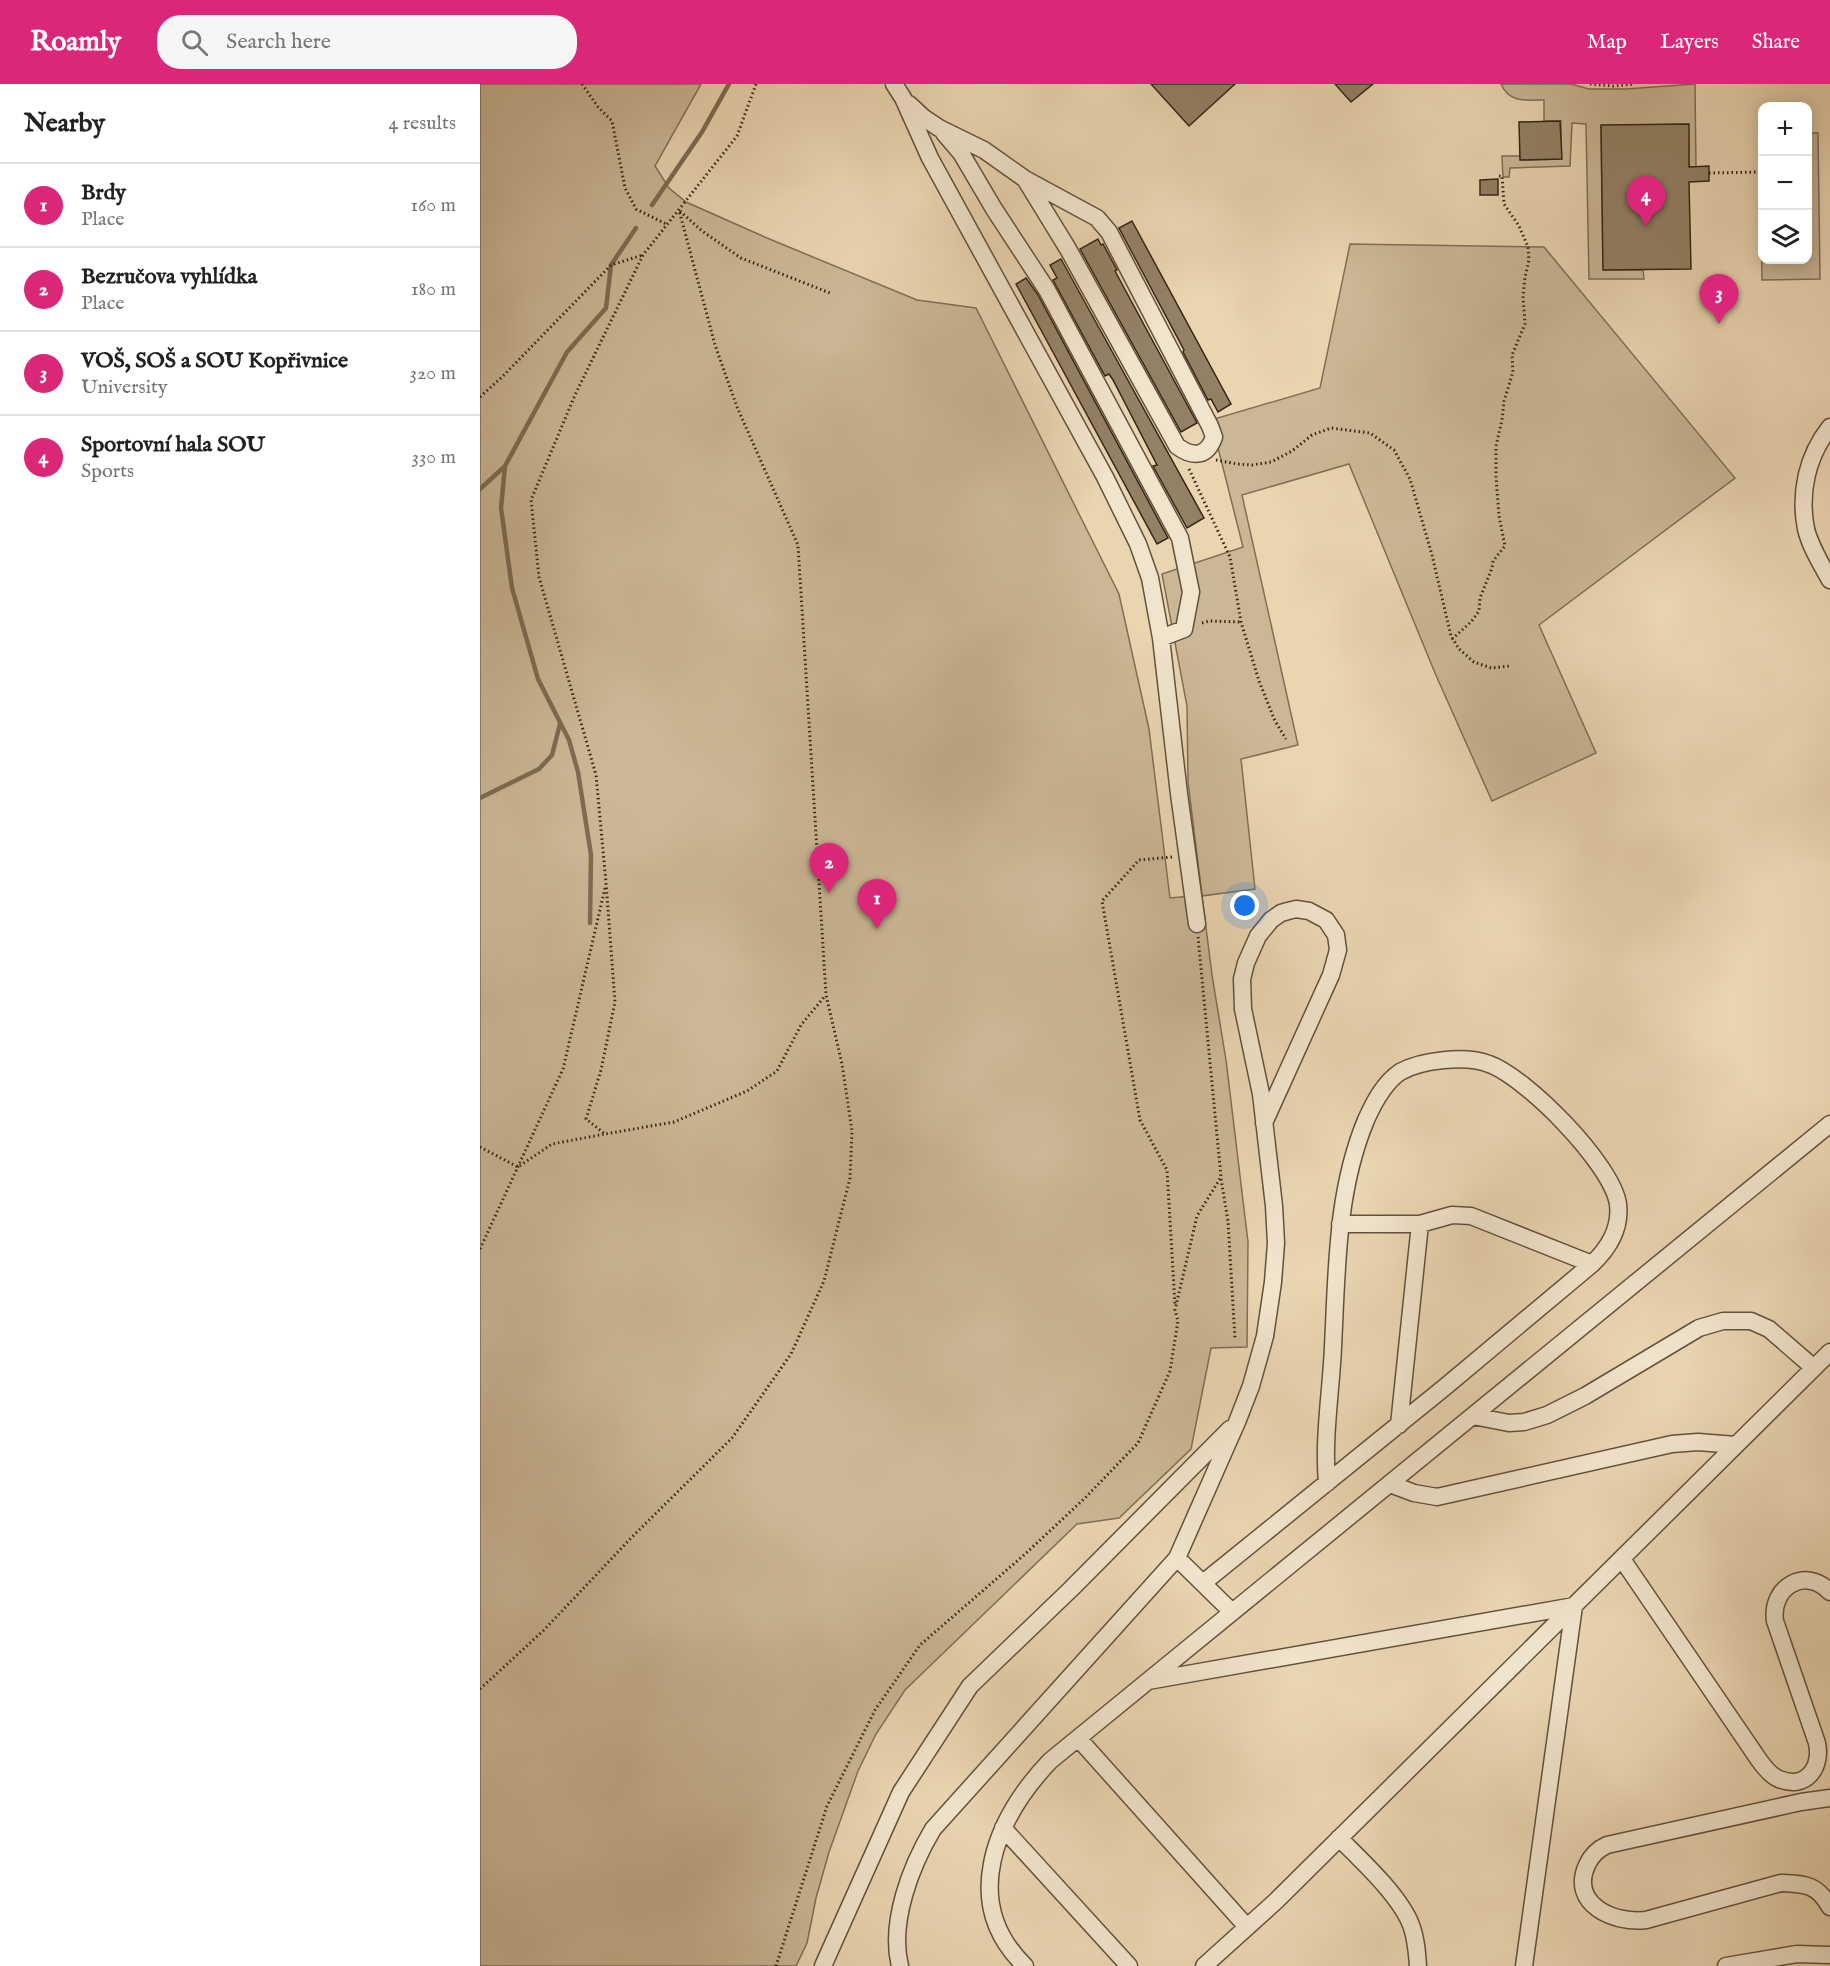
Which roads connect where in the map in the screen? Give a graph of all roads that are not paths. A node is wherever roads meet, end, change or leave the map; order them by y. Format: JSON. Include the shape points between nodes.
{"nodes":[{"id":1,"x":898,"y":91,"type":"edge"},
{"id":2,"x":939,"y":128,"type":"junction"},
{"id":3,"x":1025,"y":179,"type":"junction"},
{"id":4,"x":1830,"y":427,"type":"edge"},
{"id":5,"x":1830,"y":580,"type":"edge"},
{"id":6,"x":1161,"y":638,"type":"junction"},
{"id":7,"x":1197,"y":924,"type":"road end"},
{"id":8,"x":1264,"y":1123,"type":"junction"},
{"id":9,"x":1830,"y":1124,"type":"edge"},
{"id":10,"x":1341,"y":1224,"type":"junction"},
{"id":11,"x":1420,"y":1224,"type":"junction"},
{"id":12,"x":1592,"y":1264,"type":"junction"},
{"id":13,"x":1830,"y":1352,"type":"edge"},
{"id":14,"x":1814,"y":1368,"type":"junction"},
{"id":15,"x":1473,"y":1416,"type":"junction"},
{"id":16,"x":1237,"y":1422,"type":"junction"},
{"id":17,"x":1399,"y":1425,"type":"junction"},
{"id":18,"x":1736,"y":1445,"type":"junction"},
{"id":19,"x":1327,"y":1483,"type":"junction"},
{"id":20,"x":1390,"y":1484,"type":"junction"},
{"id":21,"x":1177,"y":1558,"type":"junction"},
{"id":22,"x":1622,"y":1559,"type":"junction"},
{"id":23,"x":1203,"y":1583,"type":"junction"},
{"id":24,"x":1830,"y":1592,"type":"edge"},
{"id":25,"x":1574,"y":1606,"type":"junction"},
{"id":26,"x":1232,"y":1612,"type":"junction"},
{"id":27,"x":1148,"y":1681,"type":"junction"},
{"id":28,"x":1078,"y":1738,"type":"junction"},
{"id":29,"x":1830,"y":1798,"type":"edge"},
{"id":30,"x":1003,"y":1828,"type":"junction"},
{"id":31,"x":1339,"y":1838,"type":"junction"},
{"id":32,"x":1830,"y":1907,"type":"edge"},
{"id":33,"x":1247,"y":1928,"type":"junction"},
{"id":34,"x":1830,"y":1955,"type":"edge"},
{"id":35,"x":823,"y":1966,"type":"edge"},
{"id":36,"x":900,"y":1966,"type":"edge"},
{"id":37,"x":1025,"y":1966,"type":"edge"},
{"id":38,"x":1129,"y":1966,"type":"edge"},
{"id":39,"x":1204,"y":1966,"type":"edge"},
{"id":40,"x":1418,"y":1966,"type":"edge"},
{"id":41,"x":1524,"y":1966,"type":"edge"},
{"id":42,"x":1726,"y":1966,"type":"edge"}],
"edges":[{"from":1,"to":2,"type":"lane"},
{"from":1,"to":6,"type":"lane","via":[[930,159],[1138,544],[1150,578]]},
{"from":2,"to":3,"type":"lane","via":[[984,150]]},
{"from":2,"to":6,"type":"lane","via":[[960,153],[1047,290],[1180,538],[1191,592],[1184,629]]},
{"from":3,"to":3,"type":"lane","via":[[1096,218],[1109,232],[1210,426],[1214,437],[1207,450],[1197,454],[1178,446]]},
{"from":4,"to":5,"type":"lane","via":[[1813,454],[1804,507],[1807,531]]},
{"from":6,"to":7,"type":"lane"},
{"from":8,"to":8,"type":"lane","via":[[1243,1009],[1243,973],[1254,942],[1271,920],[1296,909],[1309,911],[1330,925],[1338,950],[1331,975]]},
{"from":8,"to":16,"type":"lane","via":[[1274,1206],[1273,1282],[1260,1357]]},
{"from":9,"to":15,"type":"lane"},
{"from":10,"to":11,"type":"lane"},
{"from":10,"to":12,"type":"lane","via":[[1351,1159],[1369,1112],[1386,1086],[1401,1072],[1421,1064],[1448,1060],[1486,1062],[1532,1092],[1590,1153],[1612,1185],[1618,1206],[1615,1232]]},
{"from":10,"to":19,"type":"lane","via":[[1336,1252]]},
{"from":11,"to":12,"type":"lane","via":[[1452,1215],[1471,1216]]},
{"from":11,"to":17,"type":"lane"},
{"from":12,"to":17,"type":"lane"},
{"from":13,"to":14,"type":"lane"},
{"from":14,"to":15,"type":"lane","via":[[1769,1329],[1751,1321],[1723,1321],[1699,1328],[1547,1414],[1509,1423]]},
{"from":14,"to":18,"type":"lane"},
{"from":15,"to":20,"type":"lane"},
{"from":16,"to":21,"type":"lane"},
{"from":16,"to":35,"type":"lane","via":[[970,1686],[901,1792]]},
{"from":17,"to":19,"type":"lane"},
{"from":18,"to":20,"type":"lane","via":[[1671,1444],[1437,1497]]},
{"from":18,"to":22,"type":"lane"},
{"from":19,"to":23,"type":"lane"},
{"from":20,"to":26,"type":"lane"},
{"from":21,"to":23,"type":"lane"},
{"from":21,"to":36,"type":"lane","via":[[933,1828],[919,1852],[905,1895],[898,1935]]},
{"from":22,"to":24,"type":"lane","via":[[1759,1760],[1777,1778],[1786,1781],[1808,1777],[1819,1756],[1775,1621],[1776,1605],[1783,1590],[1797,1581],[1818,1583]]},
{"from":22,"to":25,"type":"lane"},
{"from":23,"to":26,"type":"lane"},
{"from":25,"to":27,"type":"lane"},
{"from":25,"to":31,"type":"lane"},
{"from":25,"to":41,"type":"lane"},
{"from":26,"to":27,"type":"lane"},
{"from":27,"to":28,"type":"lane"},
{"from":28,"to":30,"type":"lane","via":[[1030,1784]]},
{"from":28,"to":33,"type":"lane"},
{"from":29,"to":32,"type":"lane","via":[[1607,1845],[1589,1860],[1583,1884],[1589,1900],[1601,1912],[1635,1922],[1781,1884],[1804,1884],[1823,1894]]},
{"from":30,"to":37,"type":"lane","via":[[990,1869],[991,1907],[1002,1937]]},
{"from":30,"to":38,"type":"lane"},
{"from":31,"to":33,"type":"lane"},
{"from":31,"to":40,"type":"lane","via":[[1404,1911],[1415,1937]]},
{"from":33,"to":39,"type":"lane"},
{"from":34,"to":42,"type":"lane","via":[[1797,1954]]}]}
